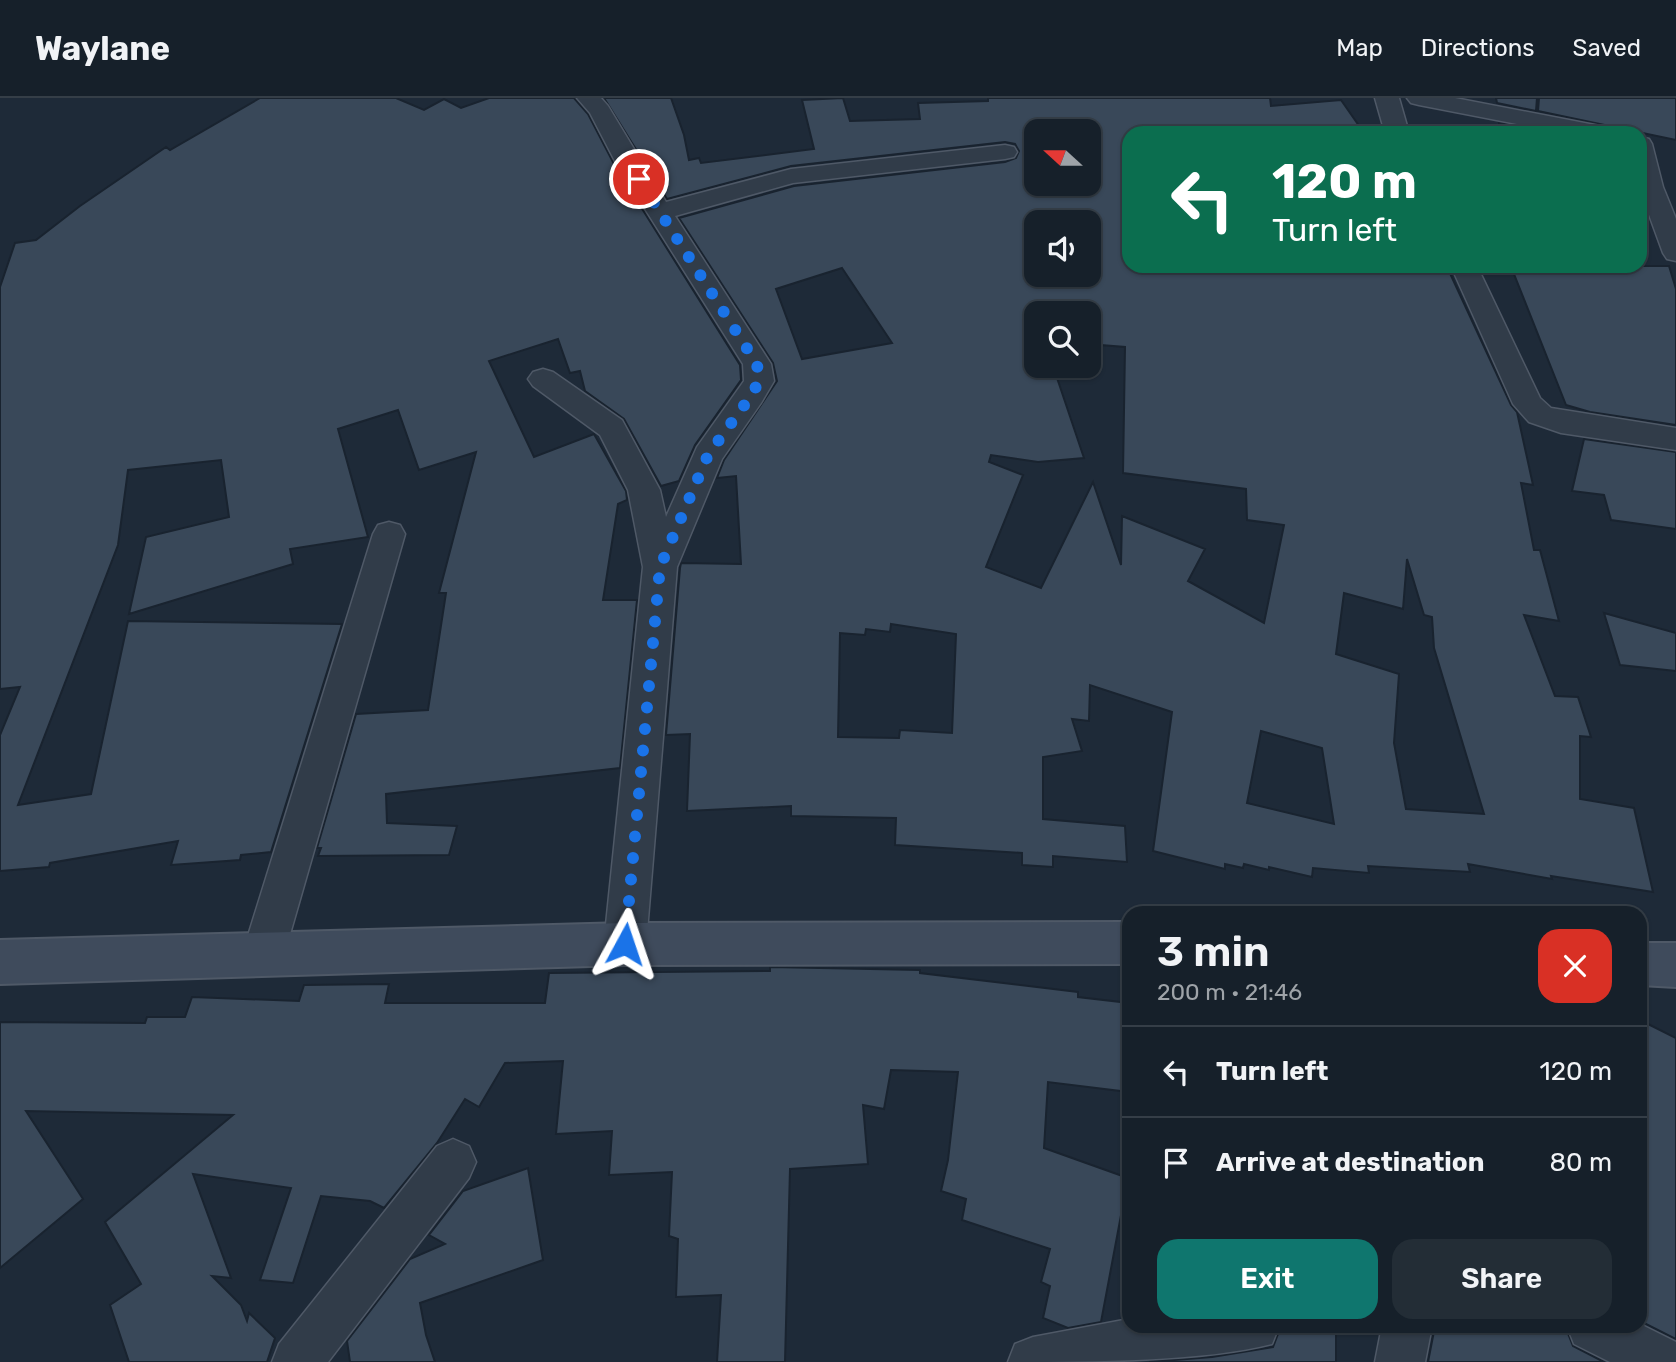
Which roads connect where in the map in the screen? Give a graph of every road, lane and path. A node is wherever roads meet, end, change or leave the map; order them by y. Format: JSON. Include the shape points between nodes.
{"nodes":[{"id":1,"x":589,"y":98,"type":"edge"},
{"id":2,"x":1387,"y":98,"type":"edge"},
{"id":3,"x":1419,"y":98,"type":"edge"},
{"id":4,"x":1395,"y":126,"type":"edge"},
{"id":5,"x":1564,"y":126,"type":"edge"},
{"id":6,"x":1005,"y":152,"type":"dead end"},
{"id":7,"x":1647,"y":171,"type":"edge"},
{"id":8,"x":660,"y":212,"type":"junction"},
{"id":9,"x":1676,"y":253,"type":"edge"},
{"id":10,"x":1467,"y":273,"type":"edge"},
{"id":11,"x":543,"y":379,"type":"dead end"},
{"id":12,"x":1676,"y":439,"type":"edge"},
{"id":13,"x":389,"y":534,"type":"dead end"},
{"id":14,"x":660,"y":567,"type":"junction"},
{"id":15,"x":1122,"y":943,"type":"edge"},
{"id":16,"x":625,"y":944,"type":"junction"},
{"id":17,"x":263,"y":955,"type":"junction"},
{"id":18,"x":0,"y":962,"type":"edge"},
{"id":19,"x":1647,"y":964,"type":"edge"},
{"id":20,"x":1676,"y":965,"type":"edge"},
{"id":21,"x":453,"y":1163,"type":"dead end"},
{"id":22,"x":1202,"y":1333,"type":"edge"},
{"id":23,"x":1405,"y":1333,"type":"edge"},
{"id":24,"x":1606,"y":1333,"type":"edge"},
{"id":25,"x":297,"y":1362,"type":"edge"},
{"id":26,"x":1033,"y":1362,"type":"edge"},
{"id":27,"x":1399,"y":1362,"type":"edge"},
{"id":28,"x":1662,"y":1362,"type":"edge"}],
"edges":[{"from":1,"to":8,"type":"street"},
{"from":2,"to":4,"type":"street"},
{"from":3,"to":5,"type":"street"},
{"from":6,"to":8,"type":"street","via":[[791,176]]},
{"from":7,"to":9,"type":"street"},
{"from":8,"to":14,"type":"street","via":[[757,364],[759,381],[708,455]]},
{"from":10,"to":12,"type":"street","via":[[1528,404],[1540,415]]},
{"from":11,"to":14,"type":"street","via":[[611,428],[644,490]]},
{"from":13,"to":17,"type":"street"},
{"from":14,"to":16,"type":"street"},
{"from":15,"to":16,"type":"street"},
{"from":16,"to":17,"type":"street"},
{"from":17,"to":18,"type":"street"},
{"from":19,"to":20,"type":"street"},
{"from":21,"to":25,"type":"street"},
{"from":22,"to":26,"type":"street"},
{"from":23,"to":27,"type":"street"},
{"from":24,"to":28,"type":"street"}]}
